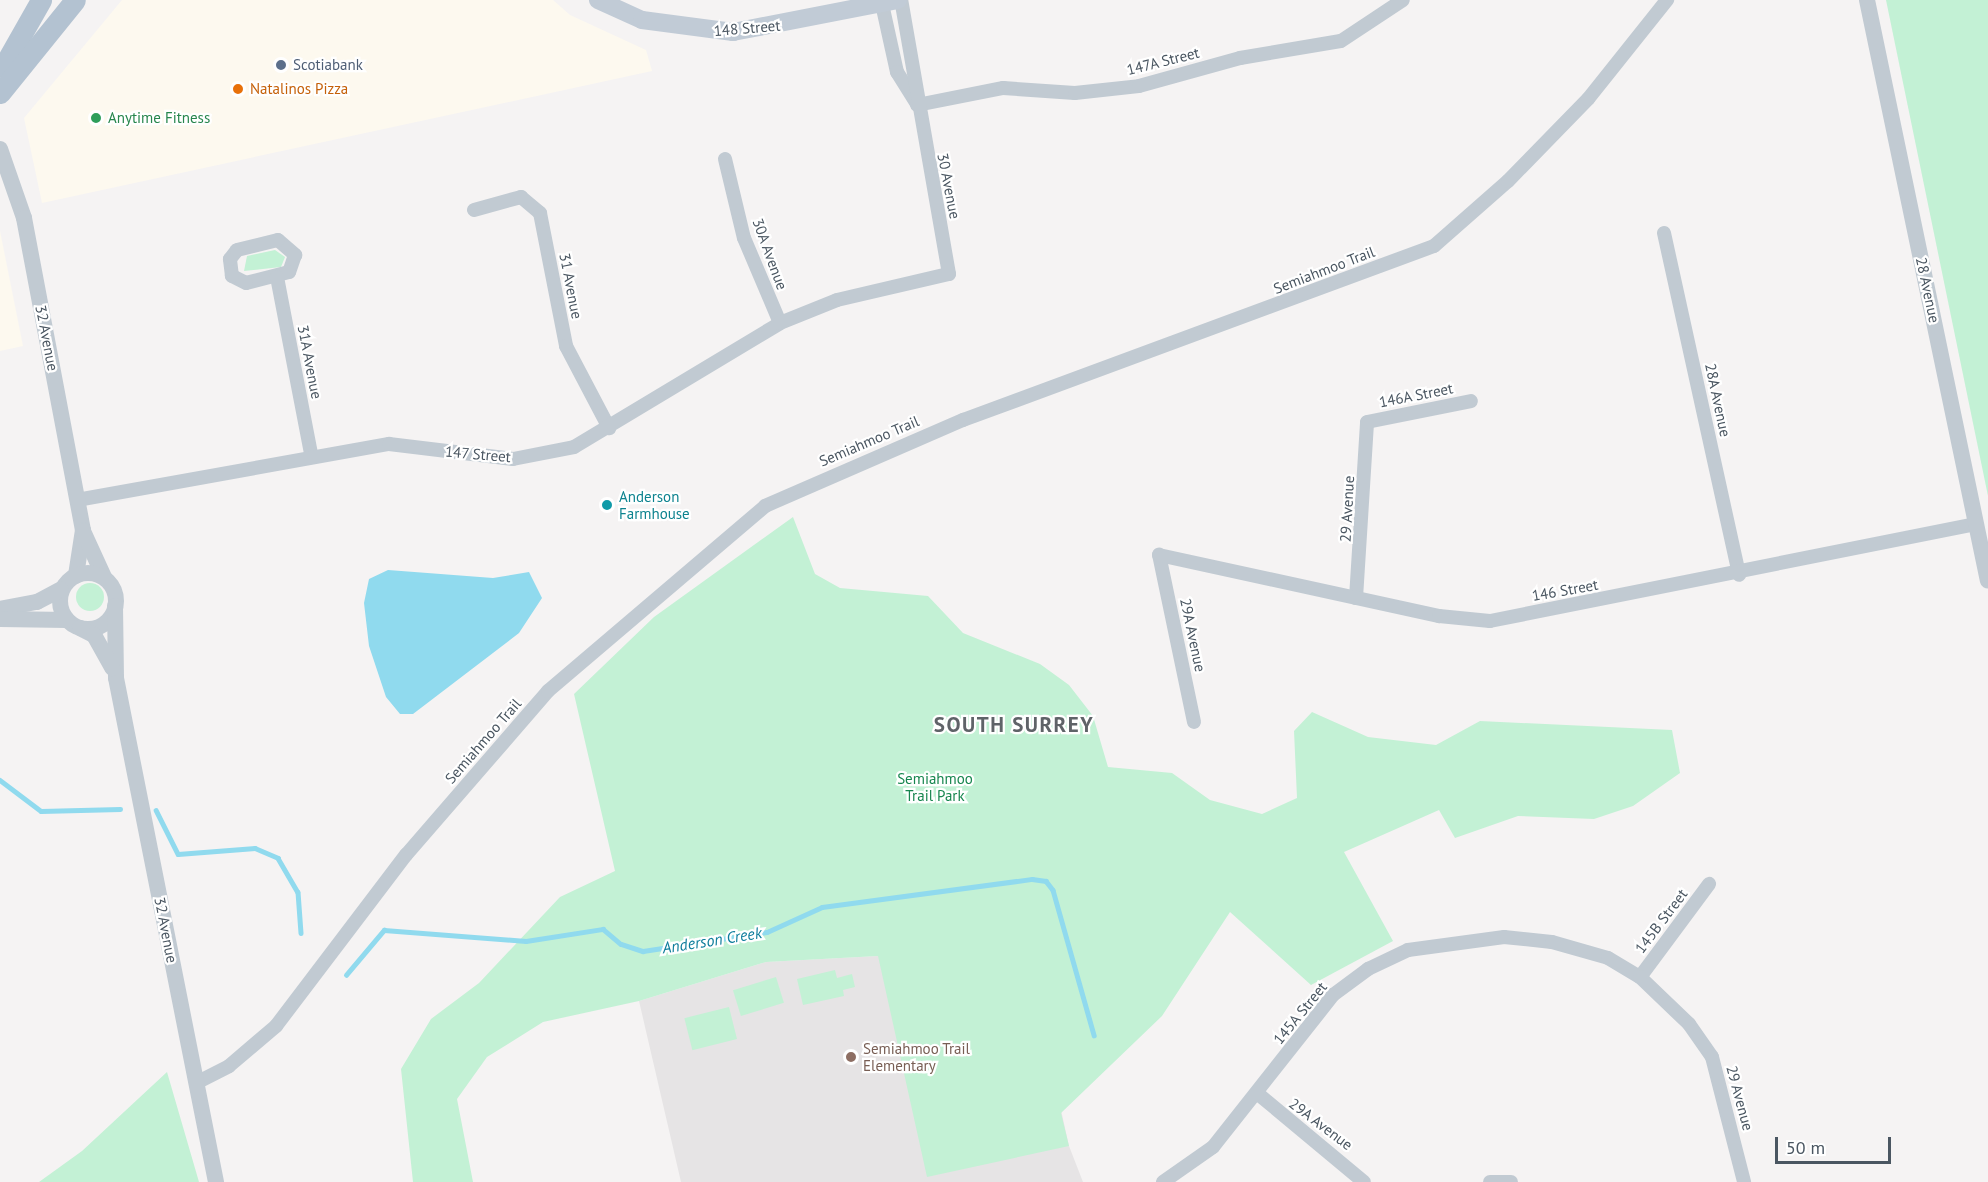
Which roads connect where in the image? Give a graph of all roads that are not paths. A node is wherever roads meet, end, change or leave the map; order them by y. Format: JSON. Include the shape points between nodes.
{"nodes":[{"id":1,"x":40,"y":0,"type":"edge"},
{"id":2,"x":75,"y":0,"type":"edge"},
{"id":3,"x":598,"y":0,"type":"edge"},
{"id":4,"x":1403,"y":0,"type":"edge"},
{"id":5,"x":1667,"y":0,"type":"edge"},
{"id":6,"x":1867,"y":0,"type":"edge"},
{"id":7,"x":894,"y":1,"type":"edge"},
{"id":8,"x":0,"y":49,"type":"edge"},
{"id":9,"x":0,"y":72,"type":"edge"},
{"id":10,"x":0,"y":93,"type":"edge"},
{"id":11,"x":917,"y":105,"type":"junction"},
{"id":12,"x":0,"y":149,"type":"edge"},
{"id":13,"x":725,"y":159,"type":"dead end"},
{"id":14,"x":474,"y":210,"type":"dead end"},
{"id":15,"x":1664,"y":233,"type":"dead end"},
{"id":16,"x":949,"y":274,"type":"joint"},
{"id":17,"x":277,"y":277,"type":"junction"},
{"id":18,"x":780,"y":323,"type":"junction"},
{"id":19,"x":1471,"y":401,"type":"dead end"},
{"id":20,"x":1367,"y":422,"type":"joint"},
{"id":21,"x":609,"y":428,"type":"junction"},
{"id":22,"x":311,"y":454,"type":"junction"},
{"id":23,"x":78,"y":500,"type":"junction"},
{"id":24,"x":1976,"y":524,"type":"junction"},
{"id":25,"x":83,"y":530,"type":"junction"},
{"id":26,"x":1159,"y":555,"type":"joint"},
{"id":27,"x":76,"y":575,"type":"junction"},
{"id":28,"x":1739,"y":575,"type":"junction"},
{"id":29,"x":104,"y":577,"type":"junction"},
{"id":30,"x":1988,"y":581,"type":"edge"},
{"id":31,"x":61,"y":589,"type":"junction"},
{"id":32,"x":1356,"y":598,"type":"junction"},
{"id":33,"x":116,"y":606,"type":"junction"},
{"id":34,"x":0,"y":609,"type":"edge"},
{"id":35,"x":0,"y":619,"type":"edge"},
{"id":36,"x":74,"y":624,"type":"junction"},
{"id":37,"x":116,"y":678,"type":"junction"},
{"id":38,"x":1194,"y":722,"type":"dead end"},
{"id":39,"x":1709,"y":884,"type":"dead end"},
{"id":40,"x":1640,"y":977,"type":"junction"},
{"id":41,"x":196,"y":1083,"type":"junction"},
{"id":42,"x":1257,"y":1093,"type":"junction"},
{"id":43,"x":216,"y":1182,"type":"edge"},
{"id":44,"x":1163,"y":1182,"type":"edge"},
{"id":45,"x":1364,"y":1182,"type":"edge"},
{"id":46,"x":1490,"y":1182,"type":"edge"},
{"id":47,"x":1511,"y":1182,"type":"edge"},
{"id":48,"x":1744,"y":1182,"type":"edge"}],
"edges":[{"from":1,"to":8,"type":"main road"},
{"from":1,"to":9,"type":"main road","via":[[19,47]]},
{"from":2,"to":10,"type":"main road"},
{"from":3,"to":7,"type":"main road","name":"148 Street","via":[[642,20],[733,32]]},
{"from":4,"to":11,"type":"street","name":"147A Street","via":[[1341,41],[1240,58],[1139,86],[1075,93],[1003,88]]},
{"from":5,"to":41,"type":"street","name":"Semiahmoo Trail","via":[[1588,99],[1508,181],[1434,246],[963,420],[765,507],[549,691],[406,855],[276,1026],[229,1066]]},
{"from":6,"to":24,"type":"street","name":"28 Avenue"},
{"from":7,"to":11,"type":"street","name":"30 Avenue","via":[[916,70]]},
{"from":7,"to":11,"type":"street","name":"30 Avenue","via":[[897,72]]},
{"from":11,"to":16,"type":"street","name":"30 Avenue"},
{"from":12,"to":23,"type":"street","name":"32 Avenue","via":[[24,218]]},
{"from":13,"to":18,"type":"street","name":"30A Avenue","via":[[744,238]]},
{"from":14,"to":21,"type":"street","name":"31 Avenue","via":[[521,197],[540,213],[566,346]]},
{"from":15,"to":28,"type":"street","name":"28A Avenue"},
{"from":16,"to":18,"type":"street","name":"147 Street","via":[[837,300]]},
{"from":17,"to":17,"type":"street","via":[[289,272],[295,261],[284,242],[243,248],[230,259],[232,276],[242,283]]},
{"from":17,"to":22,"type":"street","name":"31A Avenue"},
{"from":18,"to":21,"type":"street","name":"147 Street"},
{"from":19,"to":20,"type":"street","name":"146A Street"},
{"from":20,"to":32,"type":"street","name":"29 Avenue"},
{"from":21,"to":22,"type":"street","name":"147 Street","via":[[574,447],[513,459],[389,444]]},
{"from":22,"to":23,"type":"street","name":"147 Street"},
{"from":23,"to":25,"type":"street","name":"32 Avenue"},
{"from":24,"to":28,"type":"street","name":"146 Street"},
{"from":24,"to":30,"type":"street","name":"28 Avenue"},
{"from":25,"to":27,"type":"street","name":"32 Avenue"},
{"from":25,"to":29,"type":"street","name":"32 Avenue"},
{"from":26,"to":32,"type":"street","name":"146 Street"},
{"from":26,"to":38,"type":"street","name":"29A Avenue"},
{"from":27,"to":29,"type":"street"},
{"from":27,"to":31,"type":"street"},
{"from":28,"to":32,"type":"street","name":"146 Street","via":[[1490,621]]},
{"from":29,"to":33,"type":"street","via":[[114,591]]},
{"from":31,"to":34,"type":"street","via":[[36,602]]},
{"from":31,"to":36,"type":"street","via":[[60,607]]},
{"from":33,"to":36,"type":"street","via":[[102,625]]},
{"from":33,"to":37,"type":"street","name":"32 Avenue"},
{"from":35,"to":36,"type":"street"},
{"from":36,"to":37,"type":"street","name":"32 Avenue","via":[[94,635]]},
{"from":37,"to":41,"type":"street","name":"32 Avenue"},
{"from":39,"to":40,"type":"street","name":"145B Street"},
{"from":40,"to":42,"type":"street","name":"145A Street","via":[[1608,958],[1552,942],[1504,937],[1408,950],[1334,995]]},
{"from":40,"to":48,"type":"street","name":"29 Avenue","via":[[1689,1024],[1712,1057]]},
{"from":41,"to":43,"type":"street","name":"32 Avenue"},
{"from":42,"to":44,"type":"street","name":"145A Street","via":[[1213,1147]]},
{"from":42,"to":45,"type":"street","name":"29A Avenue"},
{"from":46,"to":47,"type":"street"}]}
